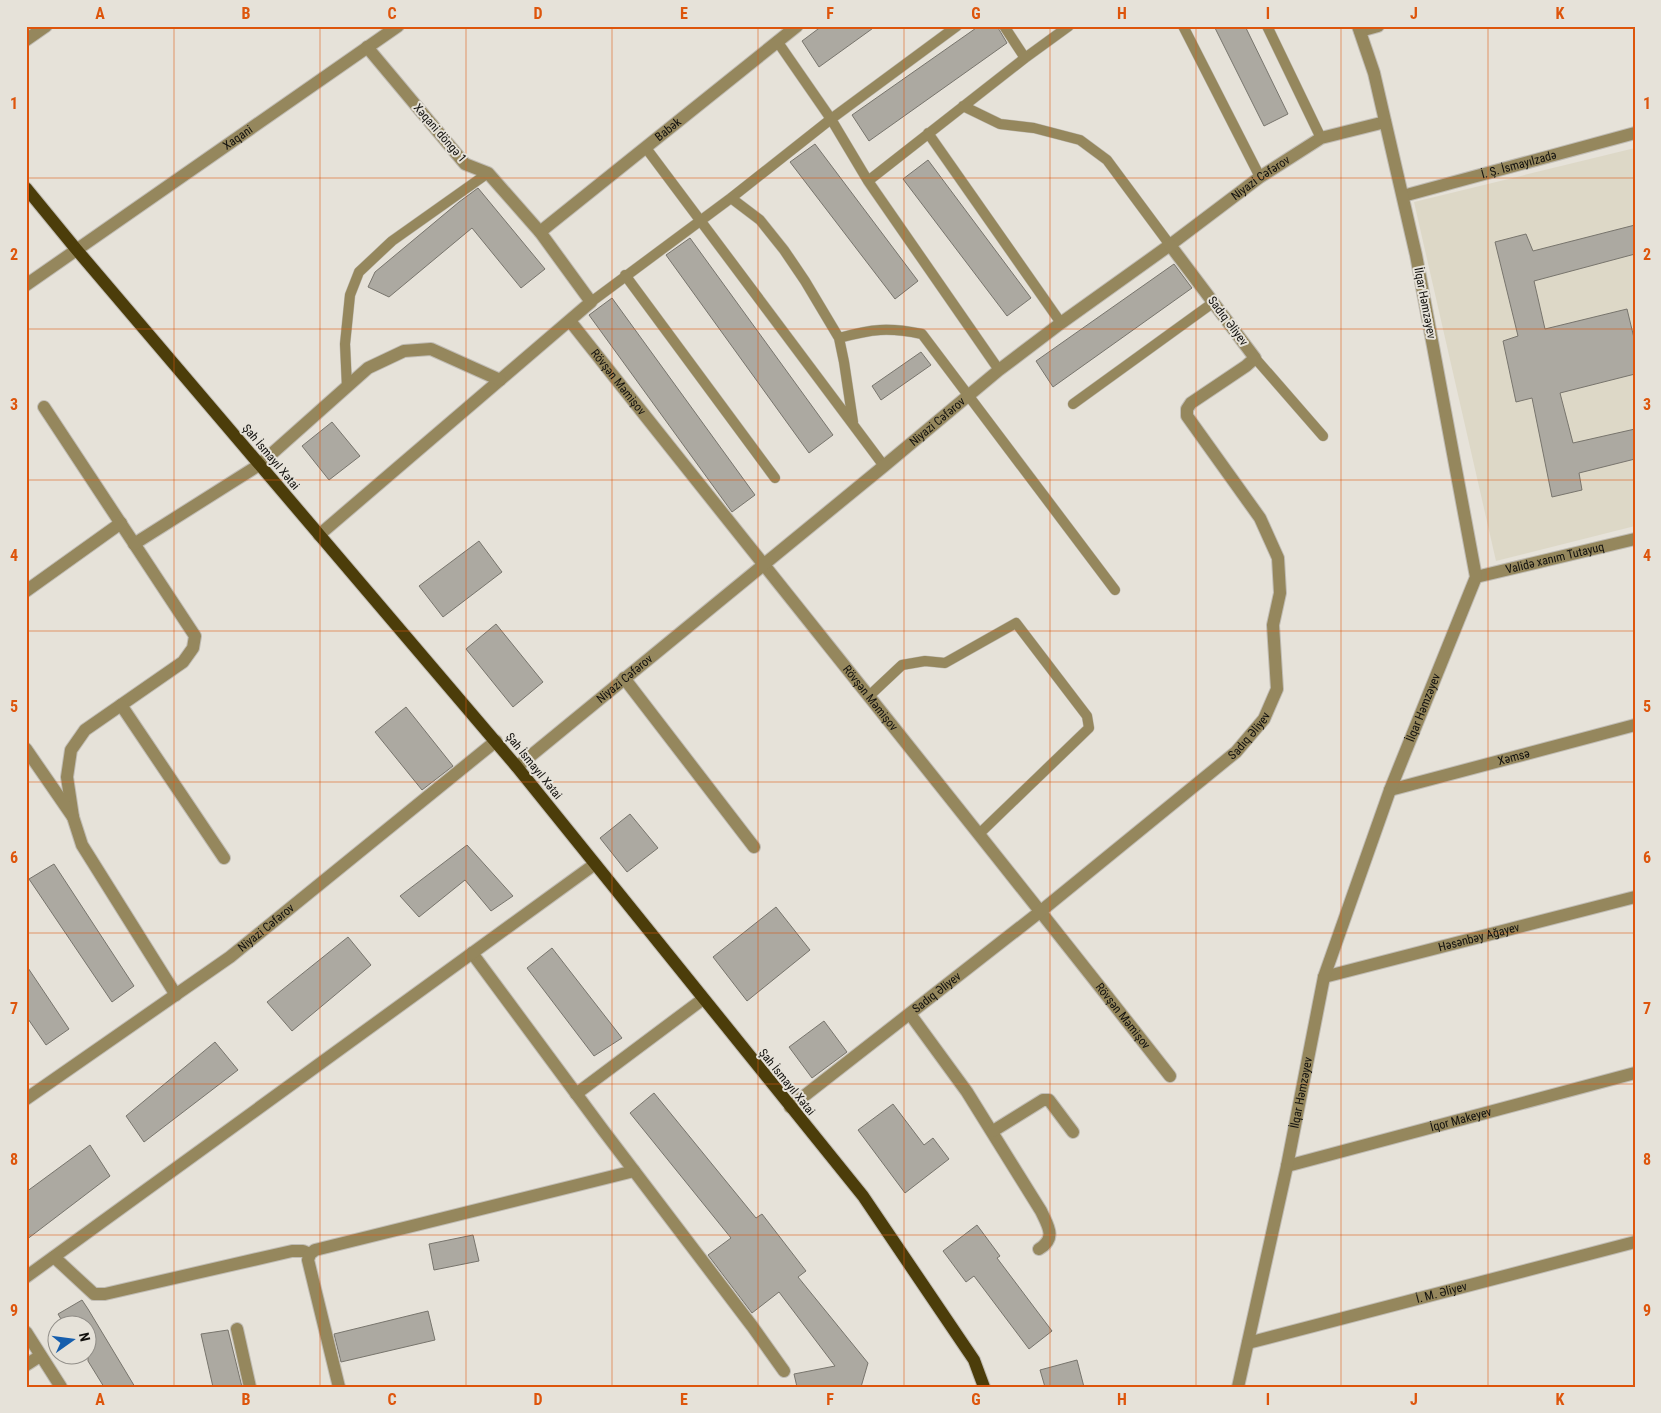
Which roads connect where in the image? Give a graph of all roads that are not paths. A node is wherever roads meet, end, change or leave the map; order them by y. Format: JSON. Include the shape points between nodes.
{"nodes":[{"id":1,"x":46,"y":26,"type":"edge"},
{"id":2,"x":398,"y":26,"type":"edge"},
{"id":3,"x":797,"y":26,"type":"edge"},
{"id":4,"x":957,"y":26,"type":"edge"},
{"id":5,"x":1004,"y":26,"type":"edge"},
{"id":6,"x":1069,"y":26,"type":"edge"},
{"id":7,"x":1183,"y":26,"type":"edge"},
{"id":8,"x":1267,"y":26,"type":"edge"},
{"id":9,"x":1378,"y":26,"type":"edge"},
{"id":10,"x":1359,"y":29,"type":"edge"},
{"id":11,"x":26,"y":40,"type":"edge"},
{"id":12,"x":776,"y":41,"type":"junction"},
{"id":13,"x":367,"y":47,"type":"junction"},
{"id":14,"x":1025,"y":58,"type":"junction"},
{"id":15,"x":963,"y":106,"type":"junction"},
{"id":16,"x":832,"y":120,"type":"junction"},
{"id":17,"x":1385,"y":122,"type":"junction"},
{"id":18,"x":928,"y":133,"type":"junction"},
{"id":19,"x":1635,"y":133,"type":"edge"},
{"id":20,"x":1322,"y":138,"type":"junction"},
{"id":21,"x":646,"y":148,"type":"junction"},
{"id":22,"x":488,"y":173,"type":"junction"},
{"id":23,"x":1260,"y":177,"type":"junction"},
{"id":24,"x":868,"y":181,"type":"junction"},
{"id":25,"x":26,"y":188,"type":"edge"},
{"id":26,"x":1403,"y":196,"type":"junction"},
{"id":27,"x":731,"y":198,"type":"junction"},
{"id":28,"x":700,"y":220,"type":"junction"},
{"id":29,"x":540,"y":232,"type":"junction"},
{"id":30,"x":1170,"y":245,"type":"junction"},
{"id":31,"x":76,"y":249,"type":"junction"},
{"id":32,"x":625,"y":275,"type":"junction"},
{"id":33,"x":26,"y":284,"type":"edge"},
{"id":34,"x":591,"y":302,"type":"junction"},
{"id":35,"x":1214,"y":302,"type":"junction"},
{"id":36,"x":570,"y":321,"type":"junction"},
{"id":37,"x":1061,"y":323,"type":"junction"},
{"id":38,"x":839,"y":338,"type":"junction"},
{"id":39,"x":1255,"y":358,"type":"junction"},
{"id":40,"x":999,"y":370,"type":"junction"},
{"id":41,"x":500,"y":380,"type":"junction"},
{"id":42,"x":347,"y":386,"type":"junction"},
{"id":43,"x":968,"y":396,"type":"junction"},
{"id":44,"x":1073,"y":404,"type":"dead end"},
{"id":45,"x":44,"y":407,"type":"dead end"},
{"id":46,"x":853,"y":423,"type":"junction"},
{"id":47,"x":1323,"y":436,"type":"dead end"},
{"id":48,"x":259,"y":465,"type":"junction"},
{"id":49,"x":884,"y":466,"type":"junction"},
{"id":50,"x":774,"y":478,"type":"dead end"},
{"id":51,"x":121,"y":523,"type":"junction"},
{"id":52,"x":319,"y":535,"type":"junction"},
{"id":53,"x":1635,"y":539,"type":"edge"},
{"id":54,"x":134,"y":544,"type":"junction"},
{"id":55,"x":762,"y":565,"type":"junction"},
{"id":56,"x":1476,"y":577,"type":"junction"},
{"id":57,"x":1115,"y":590,"type":"dead end"},
{"id":58,"x":26,"y":591,"type":"edge"},
{"id":59,"x":624,"y":678,"type":"junction"},
{"id":60,"x":869,"y":696,"type":"junction"},
{"id":61,"x":121,"y":705,"type":"junction"},
{"id":62,"x":1635,"y":725,"type":"edge"},
{"id":63,"x":496,"y":741,"type":"junction"},
{"id":64,"x":26,"y":749,"type":"edge"},
{"id":65,"x":517,"y":767,"type":"junction"},
{"id":66,"x":1390,"y":790,"type":"junction"},
{"id":67,"x":73,"y":818,"type":"junction"},
{"id":68,"x":979,"y":834,"type":"junction"},
{"id":69,"x":754,"y":847,"type":"dead end"},
{"id":70,"x":224,"y":858,"type":"dead end"},
{"id":71,"x":595,"y":864,"type":"junction"},
{"id":72,"x":1635,"y":897,"type":"edge"},
{"id":73,"x":1041,"y":911,"type":"junction"},
{"id":74,"x":472,"y":953,"type":"junction"},
{"id":75,"x":1324,"y":977,"type":"junction"},
{"id":76,"x":176,"y":995,"type":"junction"},
{"id":77,"x":703,"y":999,"type":"junction"},
{"id":78,"x":910,"y":1014,"type":"junction"},
{"id":79,"x":1635,"y":1072,"type":"edge"},
{"id":80,"x":1170,"y":1076,"type":"dead end"},
{"id":81,"x":576,"y":1094,"type":"junction"},
{"id":82,"x":28,"y":1095,"type":"edge"},
{"id":83,"x":790,"y":1107,"type":"junction"},
{"id":84,"x":993,"y":1131,"type":"junction"},
{"id":85,"x":1073,"y":1132,"type":"dead end"},
{"id":86,"x":1288,"y":1166,"type":"junction"},
{"id":87,"x":634,"y":1171,"type":"junction"},
{"id":88,"x":1635,"y":1242,"type":"edge"},
{"id":89,"x":1039,"y":1249,"type":"dead end"},
{"id":90,"x":310,"y":1254,"type":"junction"},
{"id":91,"x":54,"y":1257,"type":"junction"},
{"id":92,"x":26,"y":1277,"type":"edge"},
{"id":93,"x":237,"y":1328,"type":"dead end"},
{"id":94,"x":26,"y":1332,"type":"edge"},
{"id":95,"x":1248,"y":1343,"type":"junction"},
{"id":96,"x":40,"y":1356,"type":"junction"},
{"id":97,"x":26,"y":1365,"type":"edge"},
{"id":98,"x":784,"y":1371,"type":"dead end"},
{"id":99,"x":61,"y":1387,"type":"edge"},
{"id":100,"x":250,"y":1387,"type":"edge"},
{"id":101,"x":339,"y":1387,"type":"edge"},
{"id":102,"x":984,"y":1387,"type":"edge"},
{"id":103,"x":1238,"y":1387,"type":"edge"}],
"edges":[{"from":1,"to":11,"type":"street"},
{"from":2,"to":13,"type":"street","name":"Xaqani"},
{"from":3,"to":12,"type":"street","name":"Babək"},
{"from":4,"to":16,"type":"lane"},
{"from":5,"to":14,"type":"lane"},
{"from":6,"to":14,"type":"lane"},
{"from":7,"to":23,"type":"lane"},
{"from":8,"to":20,"type":"lane"},
{"from":9,"to":10,"type":"street"},
{"from":10,"to":17,"type":"street","name":"İlqar Həmzəyev","via":[[1374,73]]},
{"from":12,"to":16,"type":"lane"},
{"from":12,"to":21,"type":"street","name":"Babək"},
{"from":13,"to":22,"type":"street","name":"Xəqani döngə 1","via":[[465,164]]},
{"from":13,"to":31,"type":"street","name":"Xaqani"},
{"from":14,"to":15,"type":"lane"},
{"from":15,"to":18,"type":"lane"},
{"from":15,"to":30,"type":"lane","via":[[1000,124],[1034,128],[1080,140],[1107,160]]},
{"from":16,"to":24,"type":"lane"},
{"from":16,"to":27,"type":"lane"},
{"from":17,"to":20,"type":"street","name":"Niyazi Cəfərov"},
{"from":17,"to":26,"type":"street","name":"İlqar Həmzəyev"},
{"from":18,"to":24,"type":"lane"},
{"from":18,"to":37,"type":"lane"},
{"from":19,"to":26,"type":"street","name":"İ. Ş. İsmayılzadə"},
{"from":20,"to":23,"type":"street","name":"Niyazi Cəfərov"},
{"from":21,"to":28,"type":"lane"},
{"from":21,"to":29,"type":"street","name":"Babək"},
{"from":22,"to":29,"type":"street","name":"Xəqani döngə 1"},
{"from":22,"to":42,"type":"lane","via":[[392,241],[359,272],[350,295],[345,344]]},
{"from":23,"to":30,"type":"street","name":"Niyazi Cəfərov"},
{"from":24,"to":40,"type":"lane"},
{"from":25,"to":31,"type":"main road","name":"Şah İsmayıl Xətai"},
{"from":26,"to":56,"type":"street","name":"İlqar Həmzəyev"},
{"from":27,"to":28,"type":"lane"},
{"from":27,"to":38,"type":"lane","via":[[760,220],[784,250]]},
{"from":28,"to":32,"type":"lane"},
{"from":28,"to":46,"type":"lane"},
{"from":29,"to":34,"type":"street","name":"Xəqani döngə 1"},
{"from":30,"to":35,"type":"street","name":"Sadıq Əliyev"},
{"from":30,"to":37,"type":"street","name":"Niyazi Cəfərov"},
{"from":31,"to":33,"type":"street","name":"Xaqani"},
{"from":31,"to":48,"type":"main road","name":"Şah İsmayıl Xətai"},
{"from":32,"to":34,"type":"lane"},
{"from":32,"to":50,"type":"lane"},
{"from":34,"to":36,"type":"street"},
{"from":35,"to":39,"type":"street","name":"Sadıq Əliyev"},
{"from":35,"to":44,"type":"lane"},
{"from":36,"to":41,"type":"street"},
{"from":36,"to":55,"type":"street","name":"Rövşən Məmişov"},
{"from":37,"to":40,"type":"street","name":"Niyazi Cəfərov"},
{"from":38,"to":43,"type":"lane","via":[[866,330],[897,329],[922,334]]},
{"from":38,"to":46,"type":"lane"},
{"from":39,"to":47,"type":"lane"},
{"from":39,"to":73,"type":"street","name":"Sadıq Əliyev","via":[[1191,403],[1187,416],[1260,518],[1278,558],[1280,593],[1273,625],[1277,689],[1264,719],[1236,752]]},
{"from":40,"to":43,"type":"street","name":"Niyazi Cəfərov"},
{"from":41,"to":42,"type":"street","via":[[431,349],[404,351],[368,368]]},
{"from":41,"to":52,"type":"street"},
{"from":42,"to":48,"type":"street"},
{"from":43,"to":49,"type":"street","name":"Niyazi Cəfərov"},
{"from":43,"to":57,"type":"lane"},
{"from":45,"to":51,"type":"street"},
{"from":46,"to":49,"type":"lane"},
{"from":48,"to":52,"type":"main road","name":"Şah İsmayıl Xətai"},
{"from":48,"to":54,"type":"street"},
{"from":49,"to":55,"type":"street","name":"Niyazi Cəfərov"},
{"from":51,"to":54,"type":"street"},
{"from":51,"to":58,"type":"street"},
{"from":52,"to":63,"type":"main road","name":"Şah İsmayıl Xətai"},
{"from":53,"to":56,"type":"street","name":"Validə xanım Tutayuq"},
{"from":54,"to":61,"type":"street","via":[[195,636],[193,648],[183,662]]},
{"from":55,"to":59,"type":"street","name":"Niyazi Cəfərov"},
{"from":55,"to":60,"type":"street","name":"Rövşən Məmişov"},
{"from":56,"to":66,"type":"street","name":"İlqar Həmzəyev"},
{"from":59,"to":65,"type":"street","name":"Niyazi Cəfərov"},
{"from":59,"to":69,"type":"street"},
{"from":60,"to":68,"type":"street","name":"Rövşən Məmişov"},
{"from":60,"to":68,"type":"lane","via":[[902,665],[945,662],[1016,624],[1087,716],[1089,728]]},
{"from":61,"to":67,"type":"street","via":[[85,730],[72,750],[67,777]]},
{"from":61,"to":70,"type":"street"},
{"from":62,"to":66,"type":"street","name":"Xəmsə"},
{"from":63,"to":65,"type":"main road","name":"Şah İsmayıl Xətai"},
{"from":63,"to":76,"type":"street","name":"Niyazi Cəfərov","via":[[230,957]]},
{"from":64,"to":67,"type":"street"},
{"from":65,"to":71,"type":"main road","name":"Şah İsmayıl Xətai"},
{"from":66,"to":75,"type":"street","name":"İlqar Həmzəyev"},
{"from":67,"to":76,"type":"street","via":[[82,845]]},
{"from":68,"to":73,"type":"street","name":"Rövşən Məmişov"},
{"from":71,"to":74,"type":"street"},
{"from":71,"to":77,"type":"main road","name":"Şah İsmayıl Xətai"},
{"from":72,"to":75,"type":"street","name":"Həsənbəy Ağayev"},
{"from":73,"to":78,"type":"street","name":"Sadıq Əliyev"},
{"from":73,"to":80,"type":"street","name":"Rövşən Məmişov"},
{"from":74,"to":81,"type":"street"},
{"from":74,"to":91,"type":"street"},
{"from":75,"to":86,"type":"street","name":"İlqar Həmzəyev"},
{"from":76,"to":82,"type":"street","name":"Niyazi Cəfərov"},
{"from":77,"to":81,"type":"street"},
{"from":77,"to":83,"type":"main road","name":"Şah İsmayıl Xətai"},
{"from":78,"to":83,"type":"street","name":"Sadıq Əliyev"},
{"from":78,"to":84,"type":"street"},
{"from":79,"to":86,"type":"street","name":"İqor Makeyev"},
{"from":81,"to":87,"type":"street"},
{"from":83,"to":102,"type":"main road","name":"Şah İsmayıl Xətai","via":[[863,1196],[974,1360]]},
{"from":84,"to":85,"type":"street","via":[[1043,1100],[1049,1100]]},
{"from":84,"to":89,"type":"street","via":[[1050,1229],[1050,1238]]},
{"from":86,"to":95,"type":"street","name":"İlqar Həmzəyev"},
{"from":87,"to":90,"type":"street","via":[[319,1248]]},
{"from":87,"to":98,"type":"street"},
{"from":88,"to":95,"type":"street","name":"İ. M. Əliyev"},
{"from":90,"to":91,"type":"street","via":[[292,1251],[105,1294],[94,1294]]},
{"from":90,"to":101,"type":"street","via":[[308,1260]]},
{"from":91,"to":92,"type":"street"},
{"from":93,"to":100,"type":"street"},
{"from":94,"to":96,"type":"street"},
{"from":95,"to":103,"type":"street","name":"İlqar Həmzəyev"},
{"from":96,"to":97,"type":"street"},
{"from":96,"to":99,"type":"street"}]}
